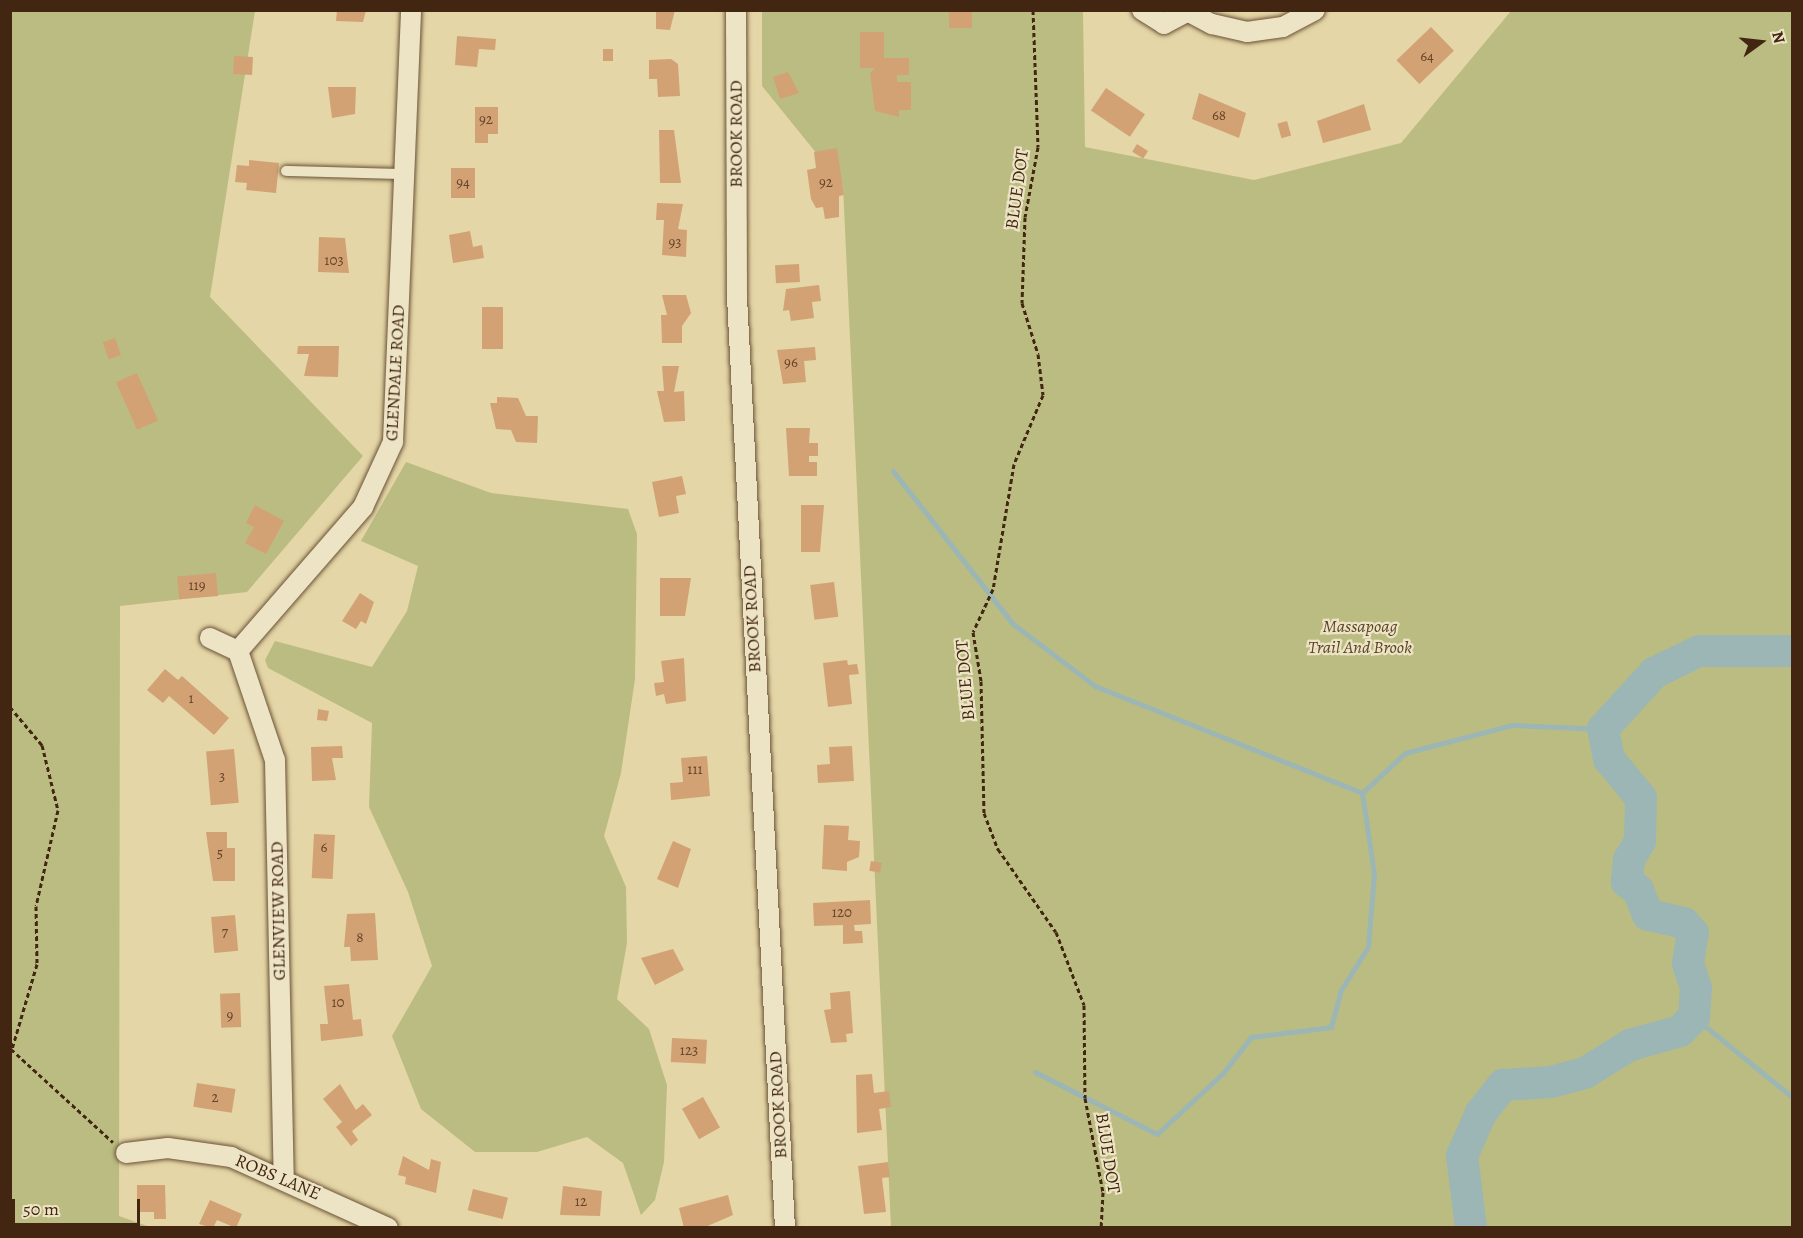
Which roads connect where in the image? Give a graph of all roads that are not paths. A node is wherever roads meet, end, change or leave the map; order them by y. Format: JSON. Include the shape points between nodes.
{"nodes":[{"id":1,"x":411,"y":10,"type":"edge"},
{"id":2,"x":735,"y":10,"type":"edge"},
{"id":3,"x":1142,"y":10,"type":"edge"},
{"id":4,"x":1315,"y":10,"type":"edge"},
{"id":5,"x":1190,"y":11,"type":"edge"},
{"id":6,"x":286,"y":171,"type":"dead end"},
{"id":7,"x":404,"y":174,"type":"junction"},
{"id":8,"x":210,"y":638,"type":"dead end"},
{"id":9,"x":238,"y":651,"type":"junction"},
{"id":10,"x":126,"y":1152,"type":"road end"},
{"id":11,"x":284,"y":1177,"type":"junction"},
{"id":12,"x":388,"y":1227,"type":"edge"},
{"id":13,"x":785,"y":1227,"type":"edge"}],
"edges":[{"from":1,"to":7,"type":"street","name":"GLENDALE ROAD"},
{"from":2,"to":13,"type":"street","name":"BROOK ROAD","via":[[737,309]]},
{"from":3,"to":5,"type":"street","via":[[1164,24]]},
{"from":4,"to":5,"type":"street","via":[[1283,27],[1247,32],[1212,24]]},
{"from":6,"to":7,"type":"lane"},
{"from":7,"to":9,"type":"street","name":"GLENDALE ROAD","via":[[396,423],[388,460],[363,507]]},
{"from":8,"to":9,"type":"street"},
{"from":9,"to":11,"type":"street","name":"GLENVIEW ROAD","via":[[275,760]]},
{"from":10,"to":11,"type":"street","name":"ROBS LANE","via":[[199,1150]]},
{"from":11,"to":12,"type":"street","name":"ROBS LANE"}]}
